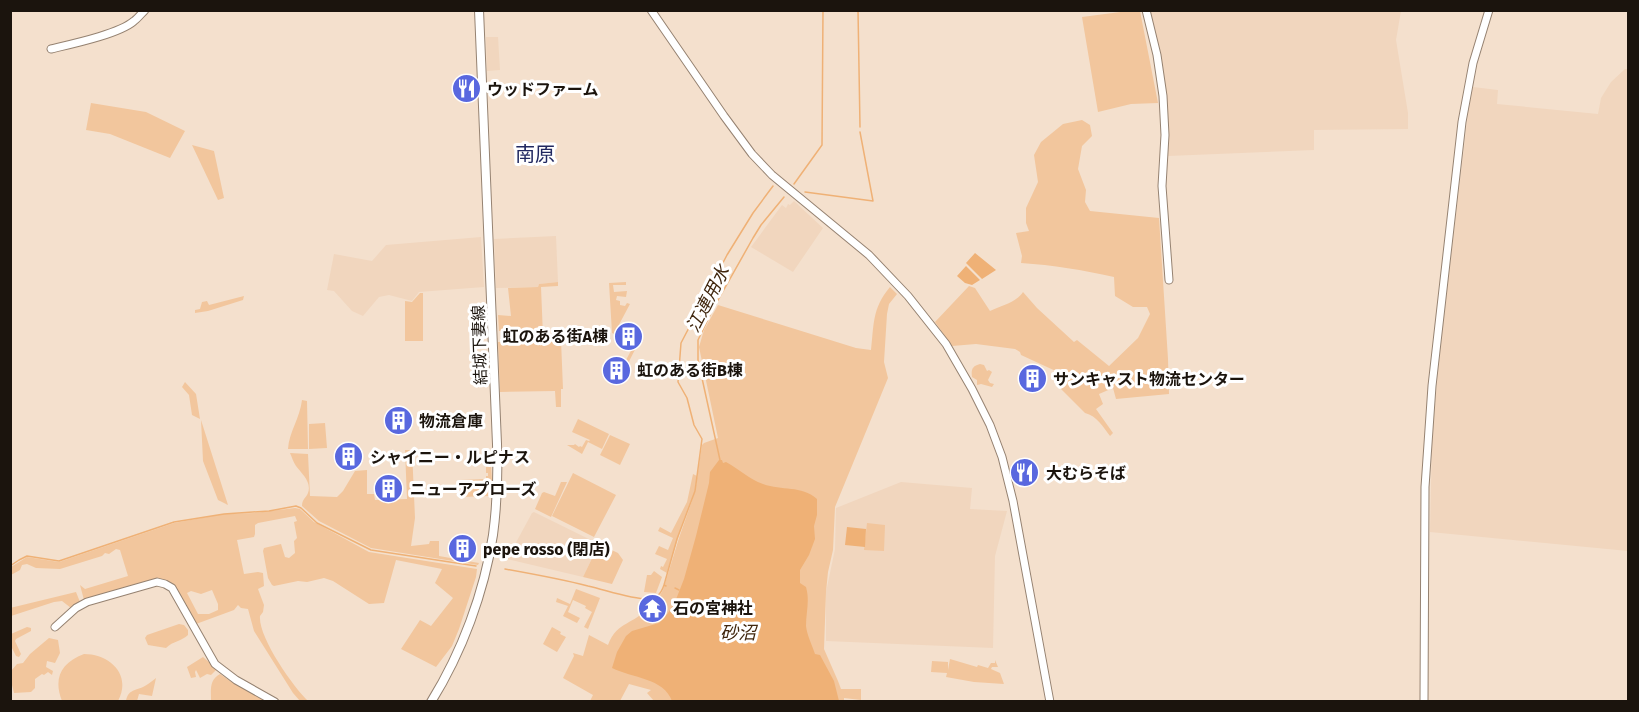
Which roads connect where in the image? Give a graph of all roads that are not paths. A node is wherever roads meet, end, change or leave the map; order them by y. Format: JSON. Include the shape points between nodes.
{"nodes":[{"id":1,"x":145,"y":10,"type":"edge"},
{"id":2,"x":479,"y":10,"type":"edge"},
{"id":3,"x":651,"y":10,"type":"edge"},
{"id":4,"x":1146,"y":10,"type":"edge"},
{"id":5,"x":1489,"y":10,"type":"edge"},
{"id":6,"x":51,"y":49,"type":"dead end"},
{"id":7,"x":1169,"y":280,"type":"dead end"},
{"id":8,"x":55,"y":627,"type":"dead end"},
{"id":9,"x":275,"y":702,"type":"edge"},
{"id":10,"x":431,"y":702,"type":"edge"},
{"id":11,"x":1050,"y":702,"type":"edge"},
{"id":12,"x":1424,"y":702,"type":"edge"}],
"edges":[{"from":1,"to":6,"type":"street","via":[[120,29]]},
{"from":2,"to":10,"type":"main road","name":"結城下妻線","via":[[497,444],[495,508],[475,608]]},
{"from":3,"to":11,"type":"street","via":[[752,154],[869,255],[908,296],[946,344],[972,389],[1002,457],[1014,505]]},
{"from":4,"to":7,"type":"street","via":[[1163,96],[1162,186]]},
{"from":5,"to":12,"type":"street","via":[[1473,63],[1462,122],[1432,386],[1425,487]]},
{"from":8,"to":9,"type":"street","via":[[87,602],[157,582],[165,584],[172,588],[215,664]]}]}
